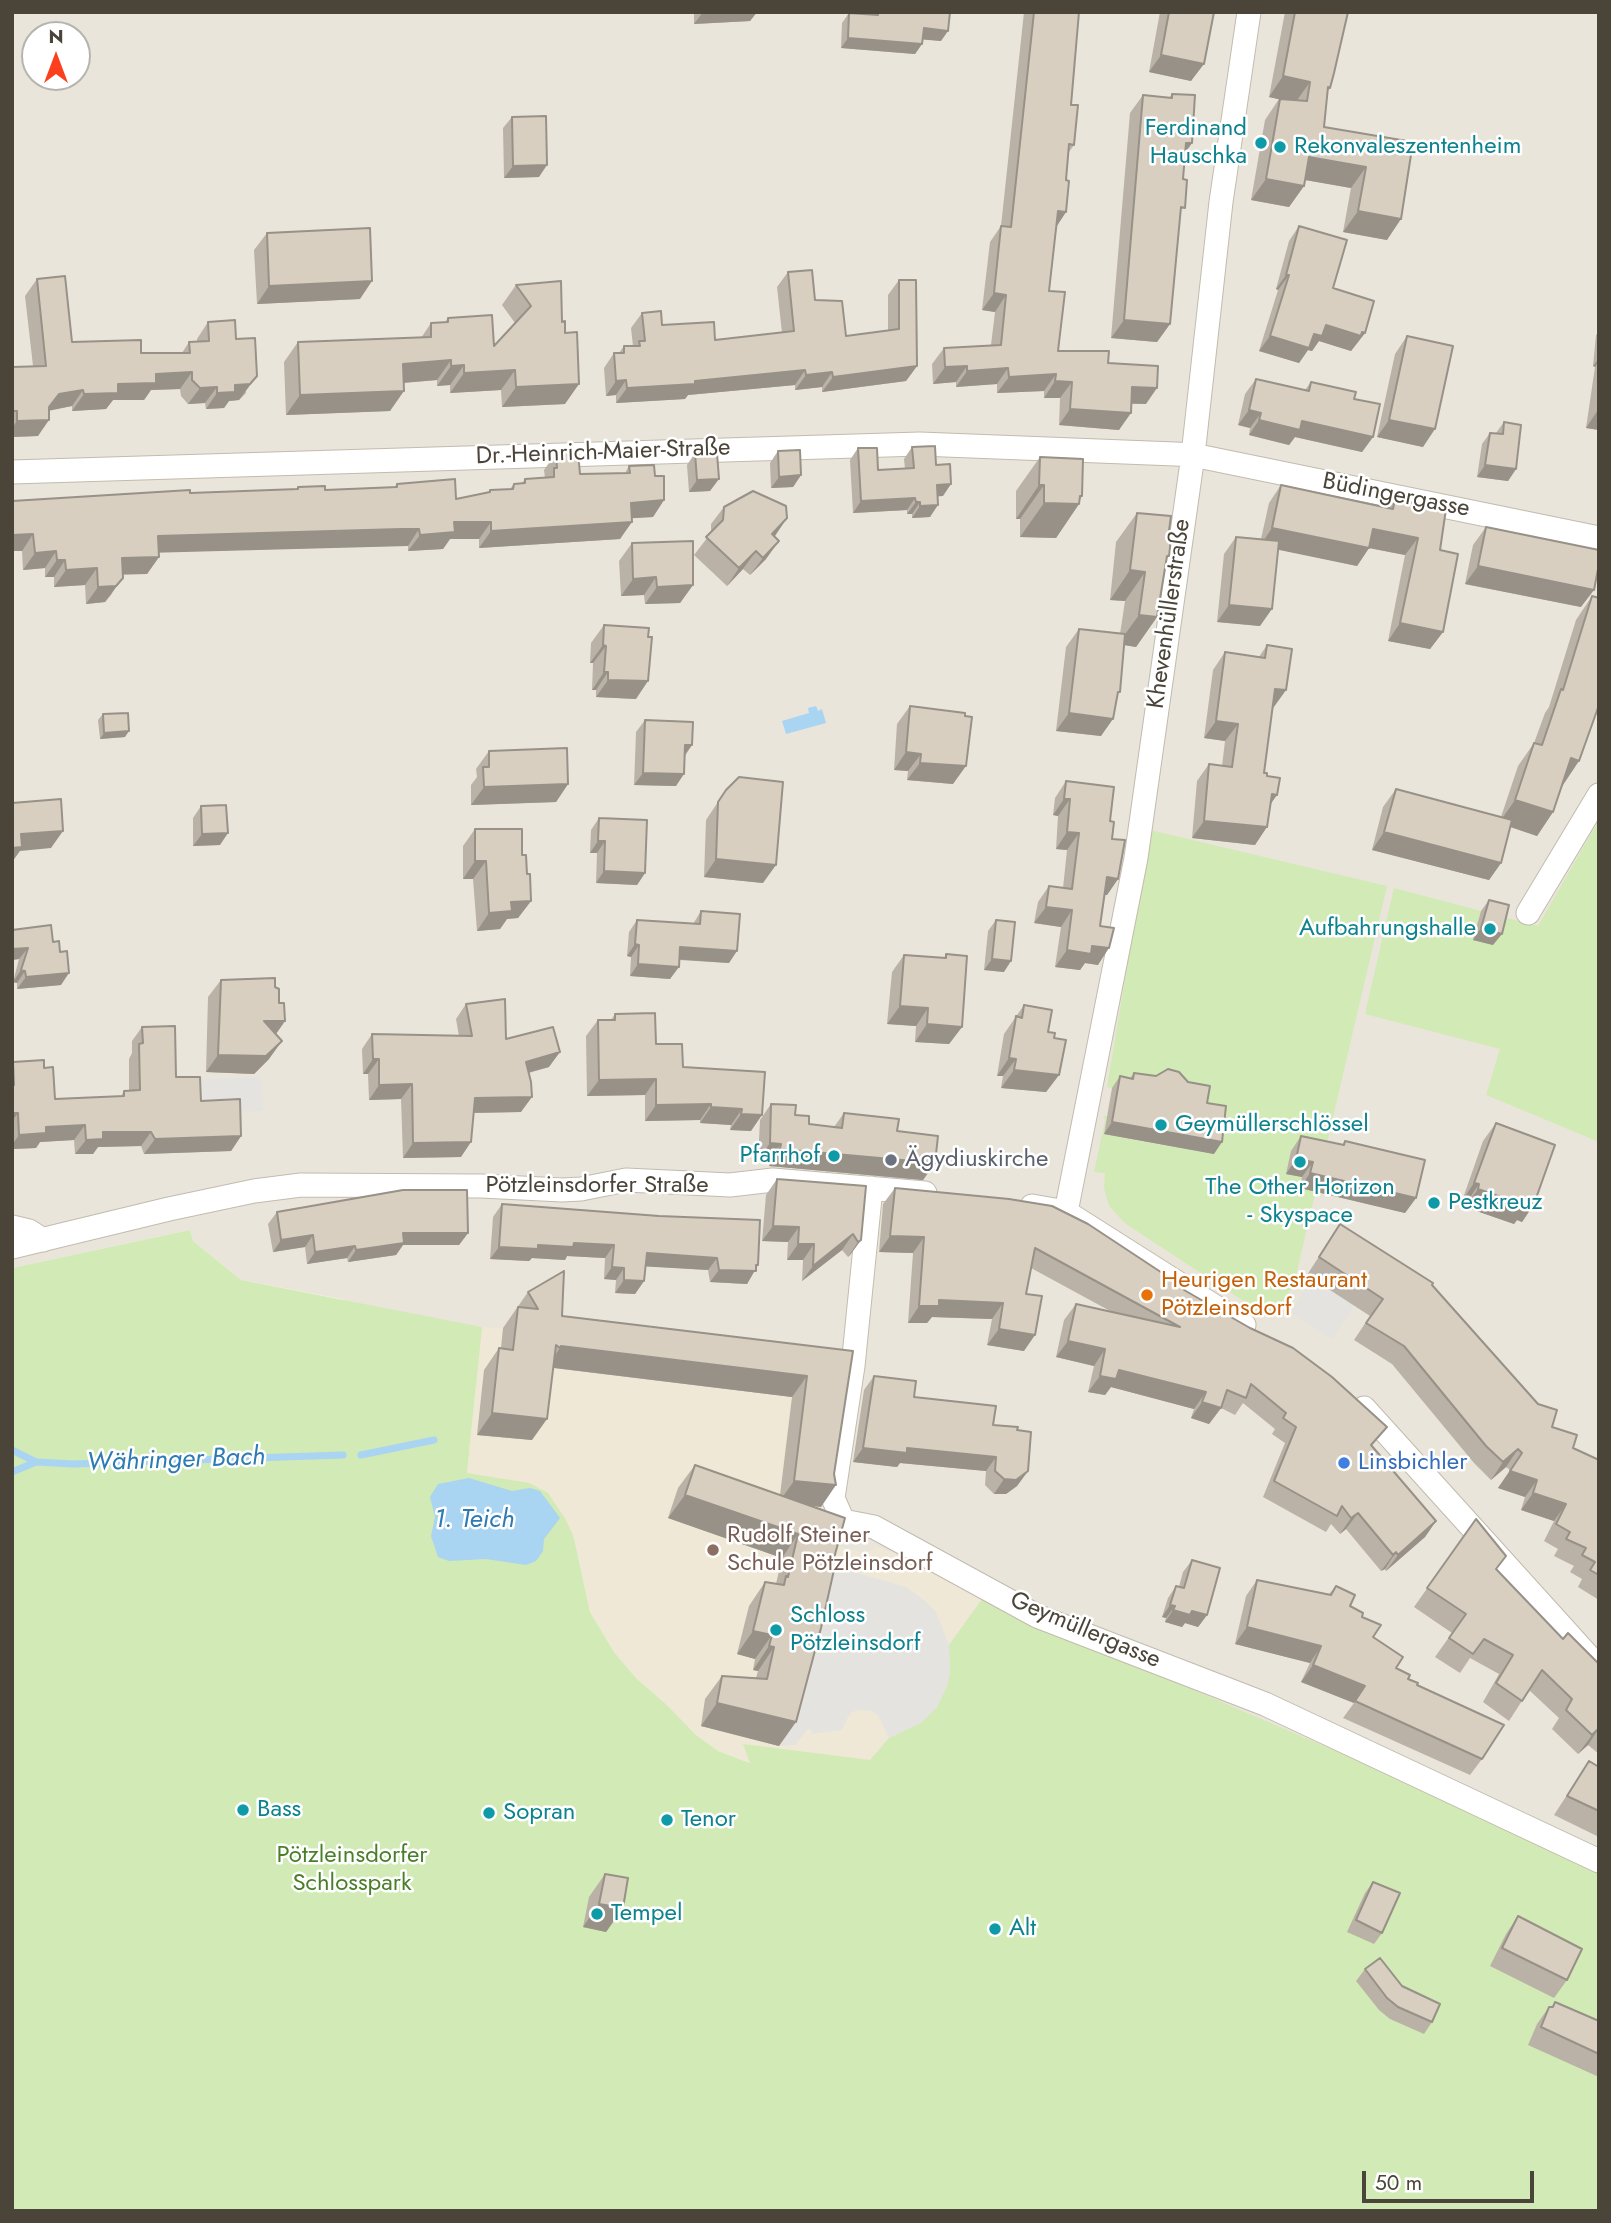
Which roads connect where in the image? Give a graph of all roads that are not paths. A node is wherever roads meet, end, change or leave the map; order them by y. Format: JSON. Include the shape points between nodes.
{"nodes":[{"id":1,"x":1249,"y":12,"type":"edge"},
{"id":2,"x":1193,"y":455,"type":"junction"},
{"id":3,"x":12,"y":472,"type":"edge"},
{"id":4,"x":1599,"y":538,"type":"edge"},
{"id":5,"x":1599,"y":794,"type":"edge"},
{"id":6,"x":1528,"y":913,"type":"dead end"},
{"id":7,"x":871,"y":1188,"type":"junction"},
{"id":8,"x":951,"y":1196,"type":"edge"},
{"id":9,"x":1012,"y":1203,"type":"edge"},
{"id":10,"x":1066,"y":1212,"type":"junction"},
{"id":11,"x":12,"y":1227,"type":"edge"},
{"id":12,"x":43,"y":1240,"type":"junction"},
{"id":13,"x":12,"y":1247,"type":"edge"},
{"id":14,"x":1265,"y":1338,"type":"edge"},
{"id":15,"x":1344,"y":1390,"type":"edge"},
{"id":16,"x":1599,"y":1668,"type":"edge"},
{"id":17,"x":1599,"y":1861,"type":"edge"}],
"edges":[{"from":1,"to":2,"type":"street","name":"Khevenhüllerstraße","via":[[1221,202]]},
{"from":2,"to":3,"type":"street","name":"Dr.-Heinrich-Maier-Straße","via":[[920,444]]},
{"from":2,"to":4,"type":"street","name":"Büdingergasse"},
{"from":2,"to":10,"type":"street","name":"Khevenhüllerstraße","via":[[1136,858]]},
{"from":5,"to":6,"type":"street"},
{"from":7,"to":8,"type":"street","name":"Pötzleinsdorfer Straße"},
{"from":7,"to":12,"type":"street","name":"Pötzleinsdorfer Straße","via":[[773,1180],[730,1185],[625,1180],[562,1190],[300,1185],[181,1206]]},
{"from":7,"to":17,"type":"street","name":"Geymüllergasse","via":[[853,1366],[833,1498],[843,1521],[874,1527],[1038,1616],[1265,1704]]},
{"from":9,"to":10,"type":"street"},
{"from":10,"to":14,"type":"street"},
{"from":11,"to":12,"type":"street"},
{"from":12,"to":13,"type":"street","name":"Pötzleinsdorfer Straße"},
{"from":15,"to":16,"type":"street","via":[[1388,1431]]}]}
